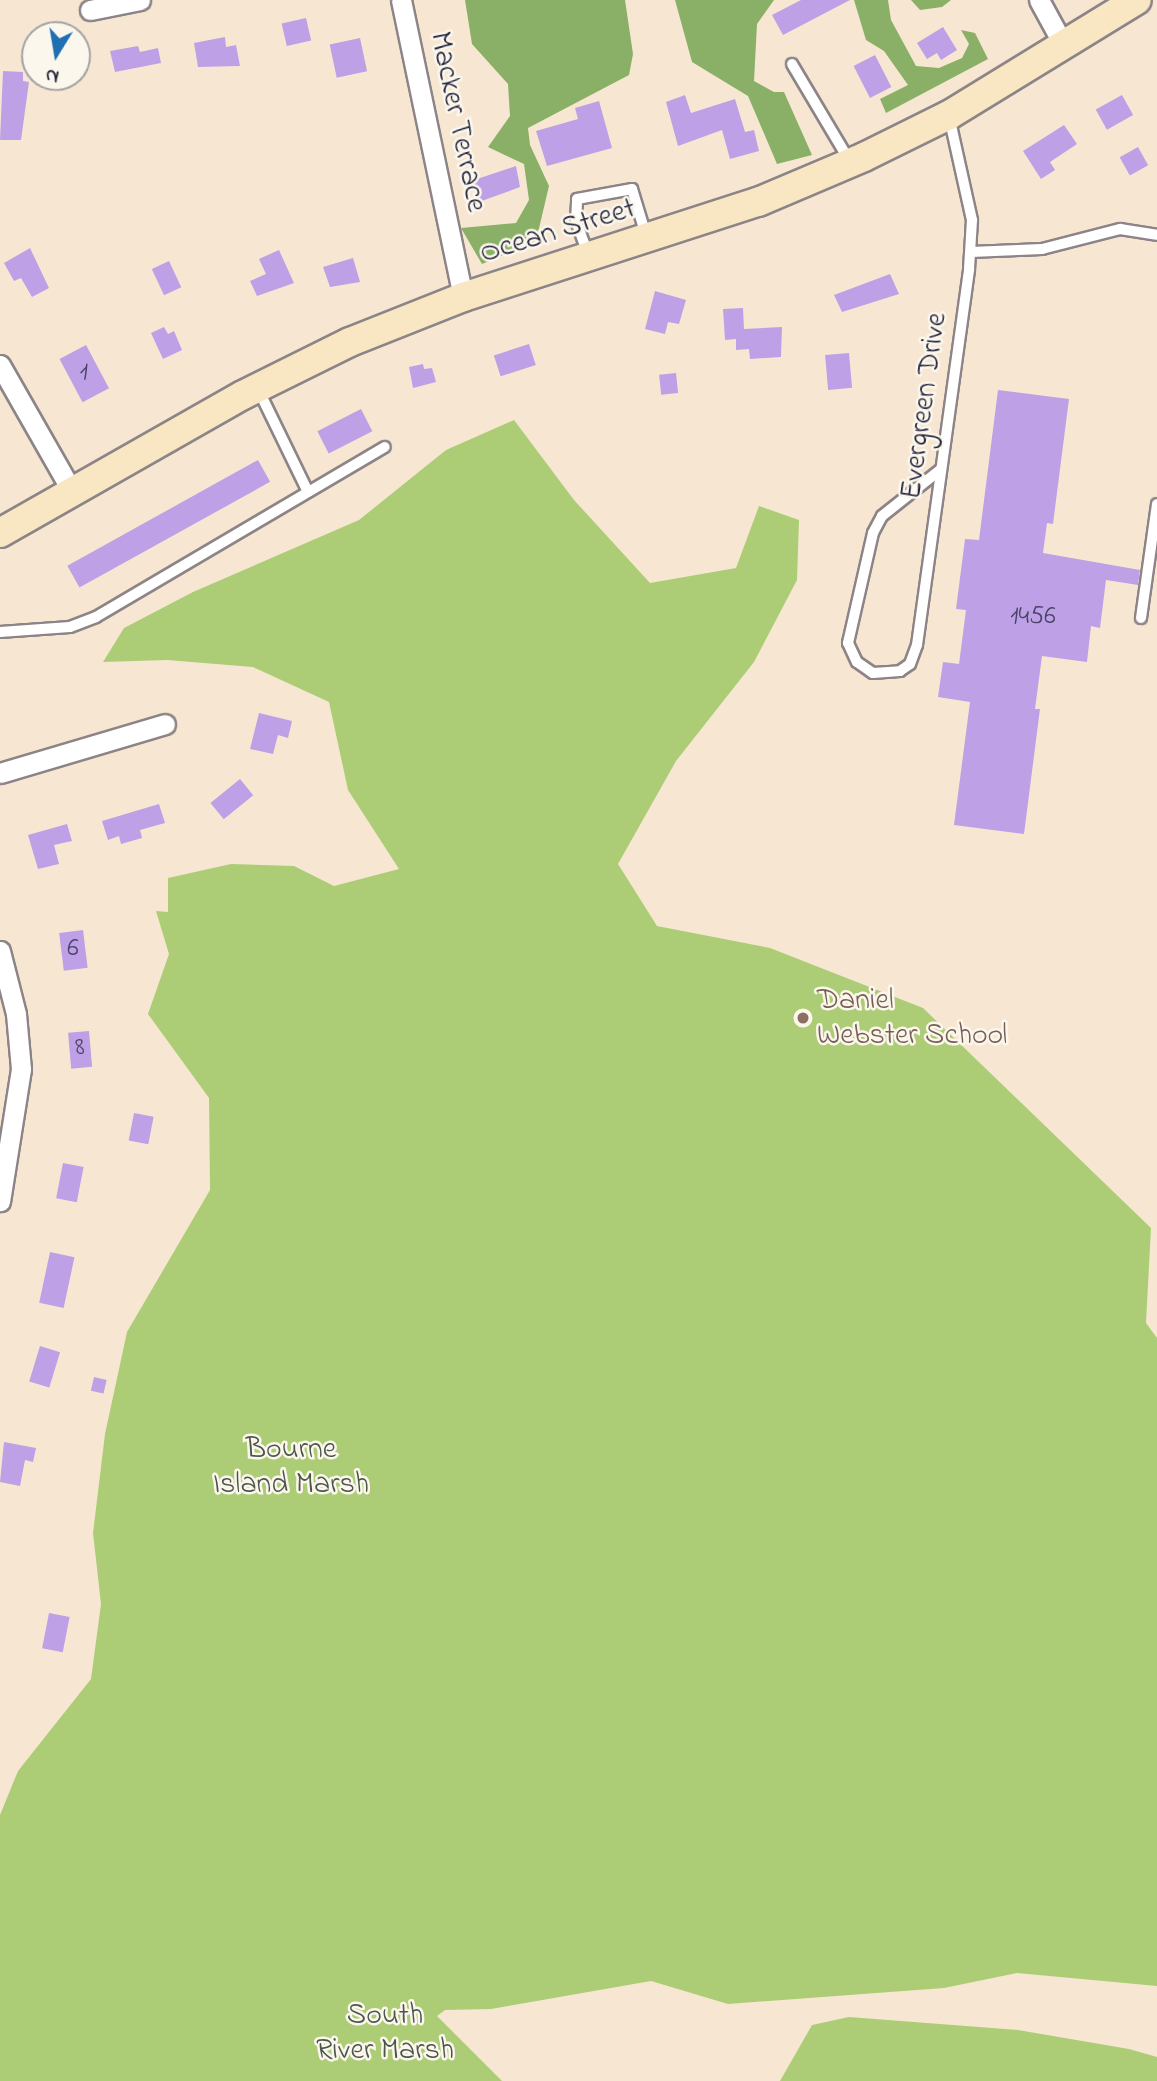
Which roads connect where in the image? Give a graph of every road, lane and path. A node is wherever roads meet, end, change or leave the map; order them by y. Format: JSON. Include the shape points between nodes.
{"nodes":[{"id":1,"x":141,"y":0,"type":"edge"},
{"id":2,"x":401,"y":0,"type":"edge"},
{"id":3,"x":1039,"y":0,"type":"edge"},
{"id":4,"x":1137,"y":0,"type":"edge"},
{"id":5,"x":90,"y":10,"type":"dead end"},
{"id":6,"x":1063,"y":44,"type":"junction"},
{"id":7,"x":792,"y":64,"type":"dead end"},
{"id":8,"x":949,"y":115,"type":"junction"},
{"id":9,"x":851,"y":163,"type":"junction"},
{"id":10,"x":1157,"y":235,"type":"edge"},
{"id":11,"x":648,"y":239,"type":"junction"},
{"id":12,"x":971,"y":252,"type":"junction"},
{"id":13,"x":589,"y":258,"type":"junction"},
{"id":14,"x":463,"y":297,"type":"junction"},
{"id":15,"x":0,"y":365,"type":"edge"},
{"id":16,"x":257,"y":387,"type":"junction"},
{"id":17,"x":385,"y":447,"type":"dead end"},
{"id":18,"x":940,"y":470,"type":"junction"},
{"id":19,"x":308,"y":492,"type":"junction"},
{"id":20,"x":73,"y":493,"type":"junction"},
{"id":21,"x":1157,"y":504,"type":"edge"},
{"id":22,"x":0,"y":533,"type":"edge"},
{"id":23,"x":1141,"y":618,"type":"dead end"},
{"id":24,"x":0,"y":632,"type":"edge"},
{"id":25,"x":165,"y":724,"type":"dead end"},
{"id":26,"x":0,"y":773,"type":"edge"},
{"id":27,"x":0,"y":951,"type":"edge"},
{"id":28,"x":0,"y":1200,"type":"edge"}],
"edges":[{"from":1,"to":5,"type":"street"},
{"from":2,"to":14,"type":"street","name":"Macker Terrace"},
{"from":3,"to":6,"type":"street"},
{"from":4,"to":6,"type":"main road","name":"Ocean Street"},
{"from":6,"to":8,"type":"main road","name":"Ocean Street"},
{"from":7,"to":9,"type":"lane"},
{"from":8,"to":9,"type":"main road","name":"Ocean Street"},
{"from":8,"to":12,"type":"lane","name":"Evergreen Drive","via":[[972,220]]},
{"from":9,"to":11,"type":"main road","name":"Ocean Street","via":[[758,202]]},
{"from":10,"to":12,"type":"lane","via":[[1120,229],[1042,249]]},
{"from":11,"to":13,"type":"main road","name":"Ocean Street"},
{"from":11,"to":13,"type":"lane","via":[[632,189],[577,199],[576,221]]},
{"from":12,"to":18,"type":"lane","name":"Evergreen Drive"},
{"from":13,"to":14,"type":"main road","name":"Ocean Street"},
{"from":14,"to":16,"type":"main road","name":"Ocean Street","via":[[350,342]]},
{"from":15,"to":20,"type":"street"},
{"from":16,"to":19,"type":"lane"},
{"from":16,"to":20,"type":"main road","name":"Ocean Street"},
{"from":17,"to":19,"type":"lane"},
{"from":18,"to":18,"type":"lane","name":"Evergreen Drive","via":[[881,516],[873,533],[848,643],[857,662],[873,673],[900,671],[910,664],[917,645]]},
{"from":19,"to":24,"type":"lane","via":[[96,617],[70,626]]},
{"from":20,"to":22,"type":"main road","name":"Ocean Street"},
{"from":21,"to":23,"type":"lane"},
{"from":25,"to":26,"type":"street"},
{"from":27,"to":28,"type":"street","via":[[16,1014],[20,1069]]}]}
